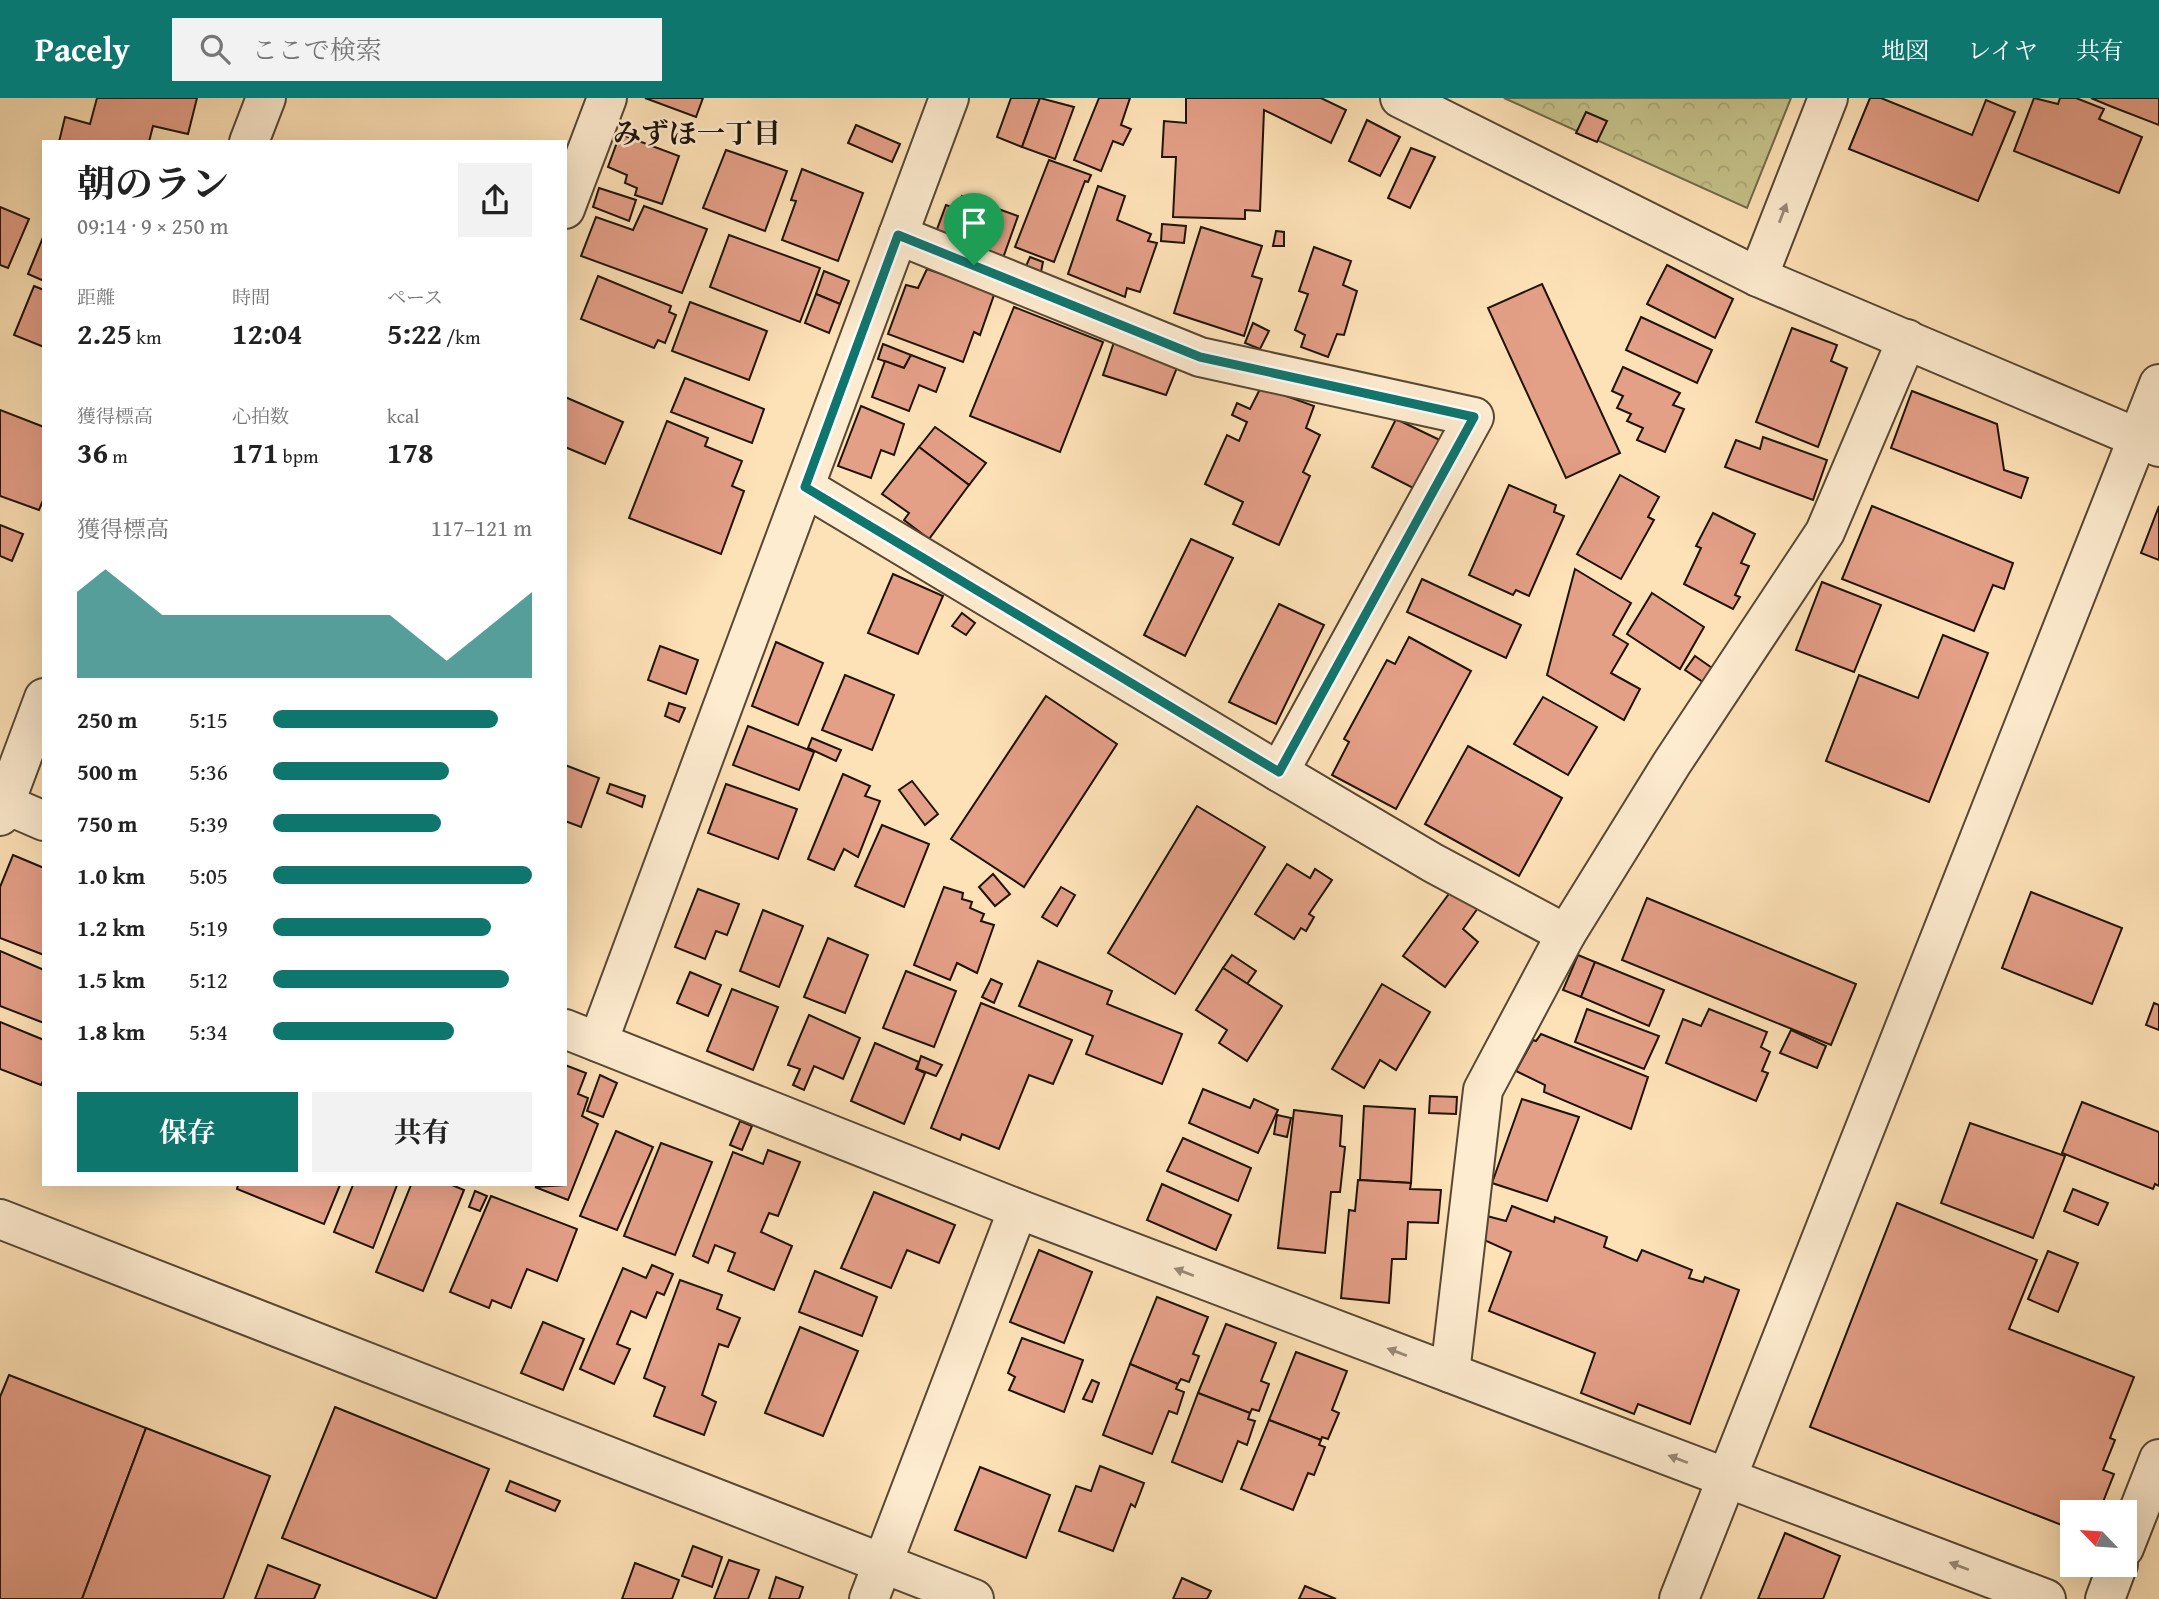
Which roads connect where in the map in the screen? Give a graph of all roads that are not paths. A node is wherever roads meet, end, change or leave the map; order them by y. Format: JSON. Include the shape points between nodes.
{"nodes":[{"id":1,"x":266,"y":98,"type":"edge"},
{"id":2,"x":607,"y":98,"type":"edge"},
{"id":3,"x":949,"y":98,"type":"edge"},
{"id":4,"x":1400,"y":98,"type":"edge"},
{"id":5,"x":1828,"y":98,"type":"edge"},
{"id":6,"x":250,"y":140,"type":"edge"},
{"id":7,"x":567,"y":204,"type":"edge"},
{"id":8,"x":898,"y":235,"type":"junction"},
{"id":9,"x":1758,"y":277,"type":"junction"},
{"id":10,"x":1907,"y":339,"type":"junction"},
{"id":11,"x":2159,"y":384,"type":"edge"},
{"id":12,"x":2148,"y":443,"type":"edge"},
{"id":13,"x":805,"y":487,"type":"junction"},
{"id":14,"x":42,"y":703,"type":"edge"},
{"id":15,"x":1279,"y":772,"type":"junction"},
{"id":16,"x":1,"y":808,"type":"edge"},
{"id":17,"x":42,"y":820,"type":"edge"},
{"id":18,"x":1566,"y":934,"type":"junction"},
{"id":19,"x":582,"y":1035,"type":"edge"},
{"id":20,"x":1018,"y":1209,"type":"junction"},
{"id":21,"x":0,"y":1219,"type":"edge"},
{"id":22,"x":1450,"y":1373,"type":"junction"},
{"id":23,"x":2159,"y":1459,"type":"edge"},
{"id":24,"x":1727,"y":1477,"type":"junction"},
{"id":25,"x":2137,"y":1515,"type":"edge"},
{"id":26,"x":883,"y":1563,"type":"junction"},
{"id":27,"x":2113,"y":1577,"type":"edge"},
{"id":28,"x":869,"y":1599,"type":"edge"},
{"id":29,"x":974,"y":1599,"type":"edge"},
{"id":30,"x":1679,"y":1599,"type":"edge"},
{"id":31,"x":2046,"y":1599,"type":"edge"},
{"id":32,"x":2105,"y":1599,"type":"edge"}],
"edges":[{"from":1,"to":6,"type":"street"},
{"from":2,"to":7,"type":"street"},
{"from":3,"to":8,"type":"street"},
{"from":4,"to":9,"type":"street"},
{"from":9,"to":5,"type":"street","one_way":true},
{"from":8,"to":13,"type":"street"},
{"from":8,"to":15,"type":"street","via":[[1200,357],[1474,417]]},
{"from":9,"to":10,"type":"street"},
{"from":10,"to":12,"type":"street"},
{"from":10,"to":18,"type":"street","via":[[1825,532],[1672,763]]},
{"from":11,"to":12,"type":"street"},
{"from":12,"to":24,"type":"street"},
{"from":13,"to":15,"type":"street"},
{"from":13,"to":19,"type":"street"},
{"from":14,"to":16,"type":"street"},
{"from":15,"to":18,"type":"street","via":[[1433,863]]},
{"from":16,"to":17,"type":"street"},
{"from":18,"to":22,"type":"street","via":[[1483,1090]]},
{"from":19,"to":20,"type":"street"},
{"from":22,"to":20,"type":"street","one_way":true},
{"from":20,"to":26,"type":"street"},
{"from":21,"to":26,"type":"street"},
{"from":24,"to":22,"type":"street","one_way":true},
{"from":23,"to":25,"type":"street"},
{"from":24,"to":30,"type":"street"},
{"from":31,"to":24,"type":"street","one_way":true},
{"from":26,"to":28,"type":"street"},
{"from":26,"to":29,"type":"street"},
{"from":27,"to":32,"type":"street"}]}
